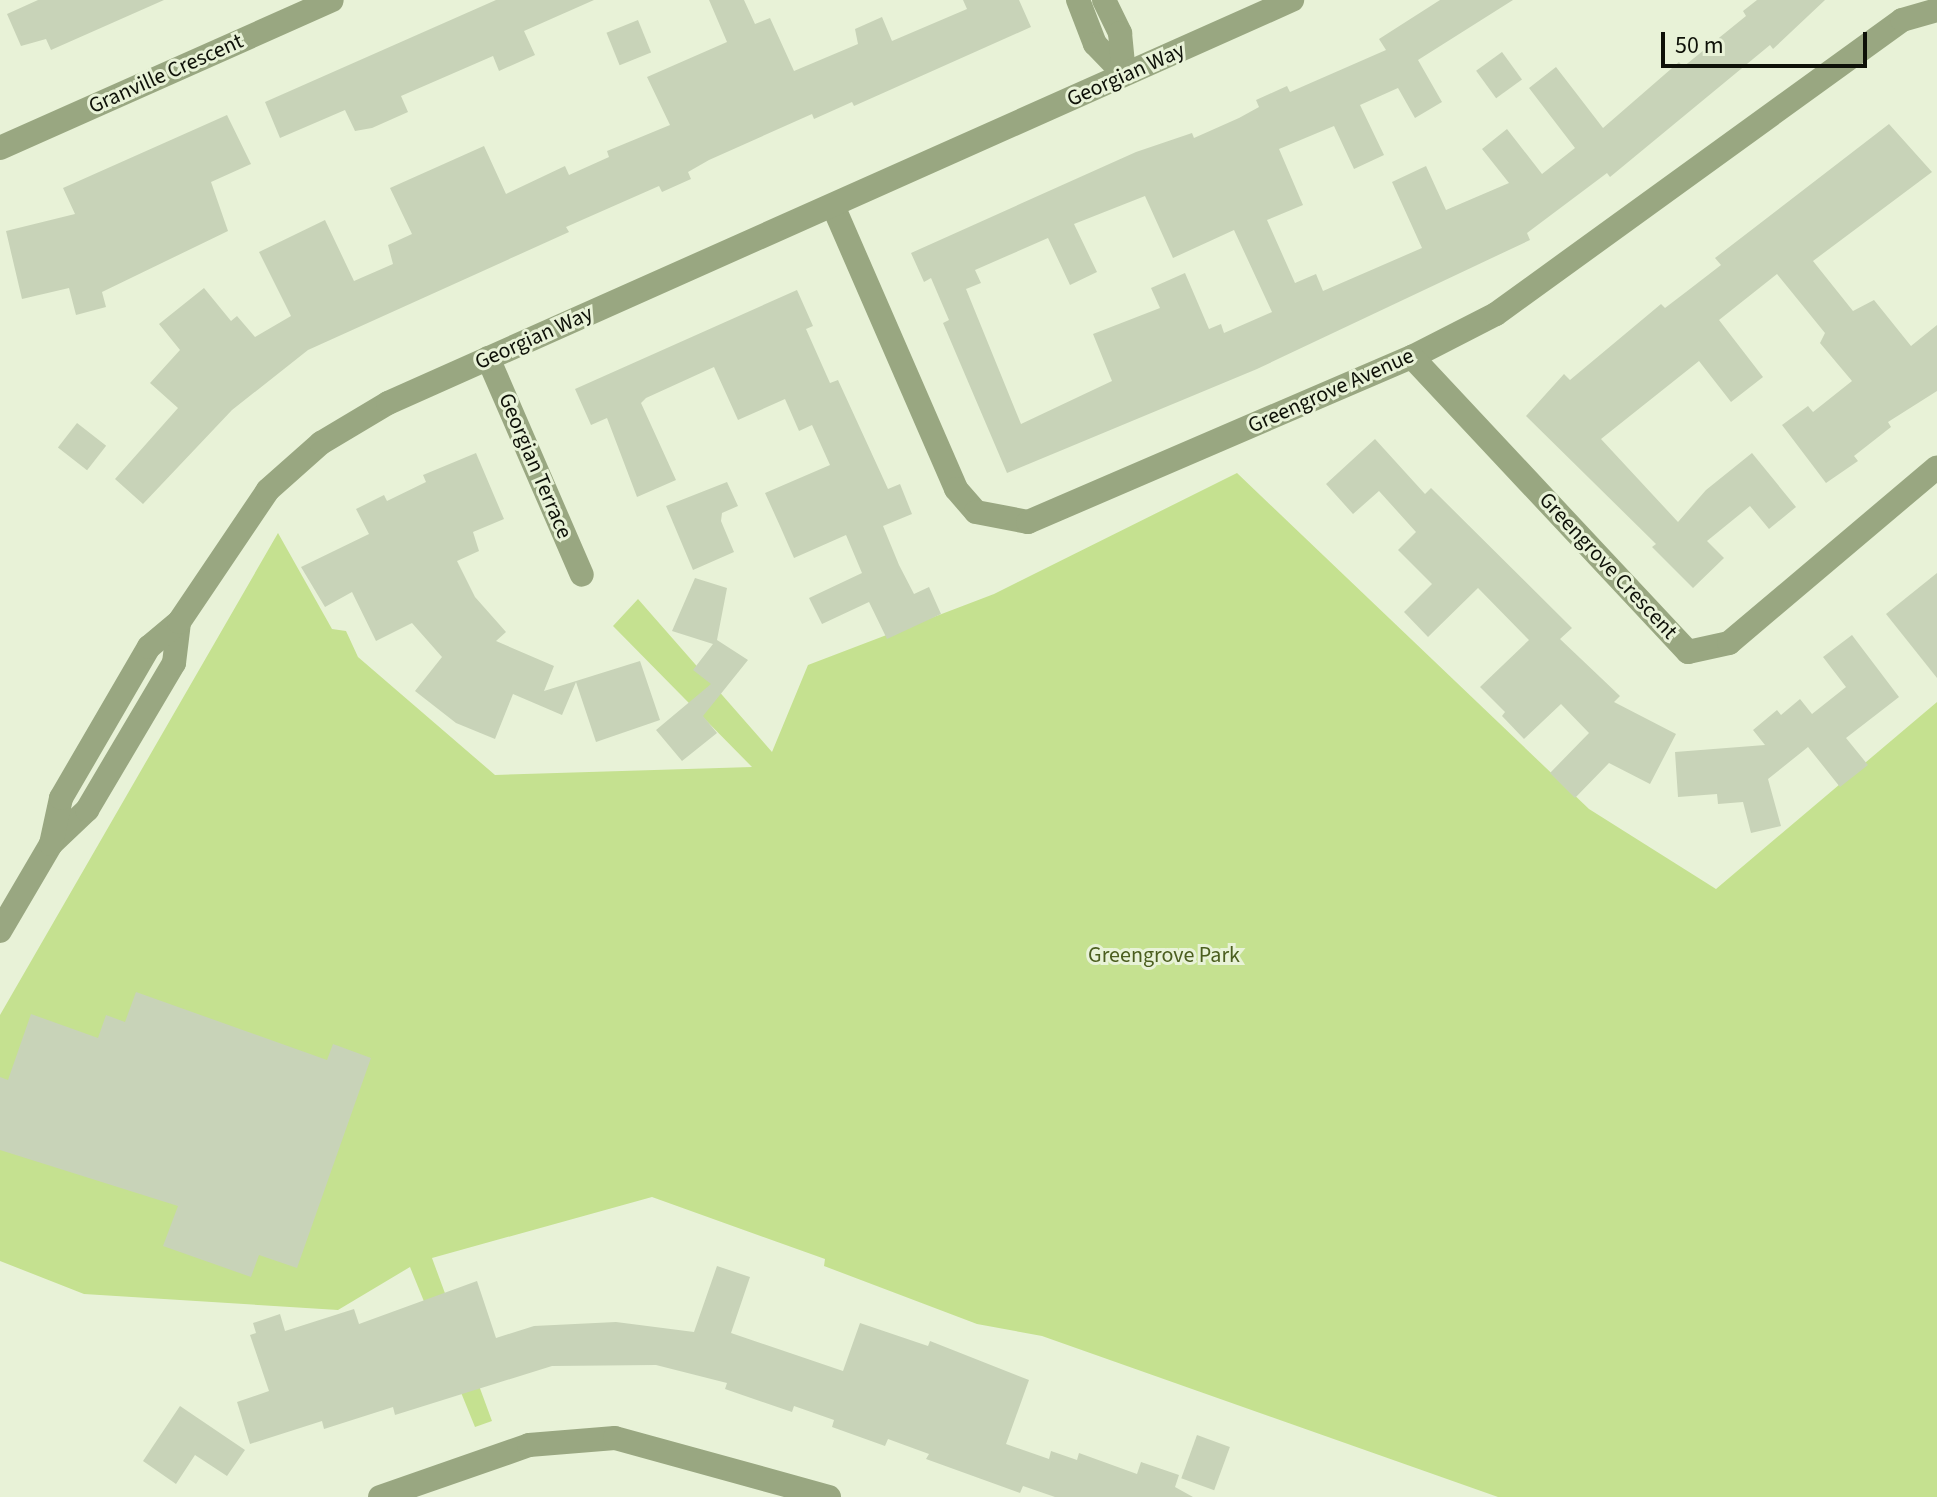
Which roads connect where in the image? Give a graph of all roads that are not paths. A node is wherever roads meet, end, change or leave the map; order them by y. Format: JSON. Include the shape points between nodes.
{"nodes":[{"id":1,"x":332,"y":0,"type":"edge"},
{"id":2,"x":1078,"y":0,"type":"edge"},
{"id":3,"x":1104,"y":0,"type":"edge"},
{"id":4,"x":1292,"y":0,"type":"edge"},
{"id":5,"x":1937,"y":10,"type":"edge"},
{"id":6,"x":1124,"y":74,"type":"junction"},
{"id":7,"x":0,"y":148,"type":"edge"},
{"id":8,"x":834,"y":208,"type":"junction"},
{"id":9,"x":1412,"y":357,"type":"junction"},
{"id":10,"x":488,"y":358,"type":"junction"},
{"id":11,"x":1937,"y":467,"type":"edge"},
{"id":12,"x":582,"y":575,"type":"dead end"},
{"id":13,"x":0,"y":931,"type":"edge"},
{"id":14,"x":380,"y":1497,"type":"edge"},
{"id":15,"x":829,"y":1497,"type":"edge"}],
"edges":[{"from":1,"to":7,"type":"street","name":"Granville Crescent"},
{"from":2,"to":6,"type":"street","via":[[1095,44]]},
{"from":3,"to":6,"type":"street","via":[[1120,33]]},
{"from":4,"to":6,"type":"street","name":"Georgian Way"},
{"from":5,"to":9,"type":"street","name":"Greengrove Avenue","via":[[1902,20],[1496,314]]},
{"from":6,"to":8,"type":"street","name":"Georgian Way"},
{"from":8,"to":9,"type":"street","name":"Greengrove Avenue","via":[[956,489],[976,512],[1003,521],[1028,522]]},
{"from":8,"to":10,"type":"street","name":"Georgian Way"},
{"from":9,"to":11,"type":"street","name":"Greengrove Crescent","via":[[1688,652],[1729,643]]},
{"from":10,"to":12,"type":"street","name":"Georgian Terrace"},
{"from":10,"to":13,"type":"street","name":"Georgian Way","via":[[388,403],[321,443],[268,490],[179,622],[149,647],[61,798],[51,844]]},
{"from":14,"to":15,"type":"street","via":[[529,1445],[615,1438]]}]}
